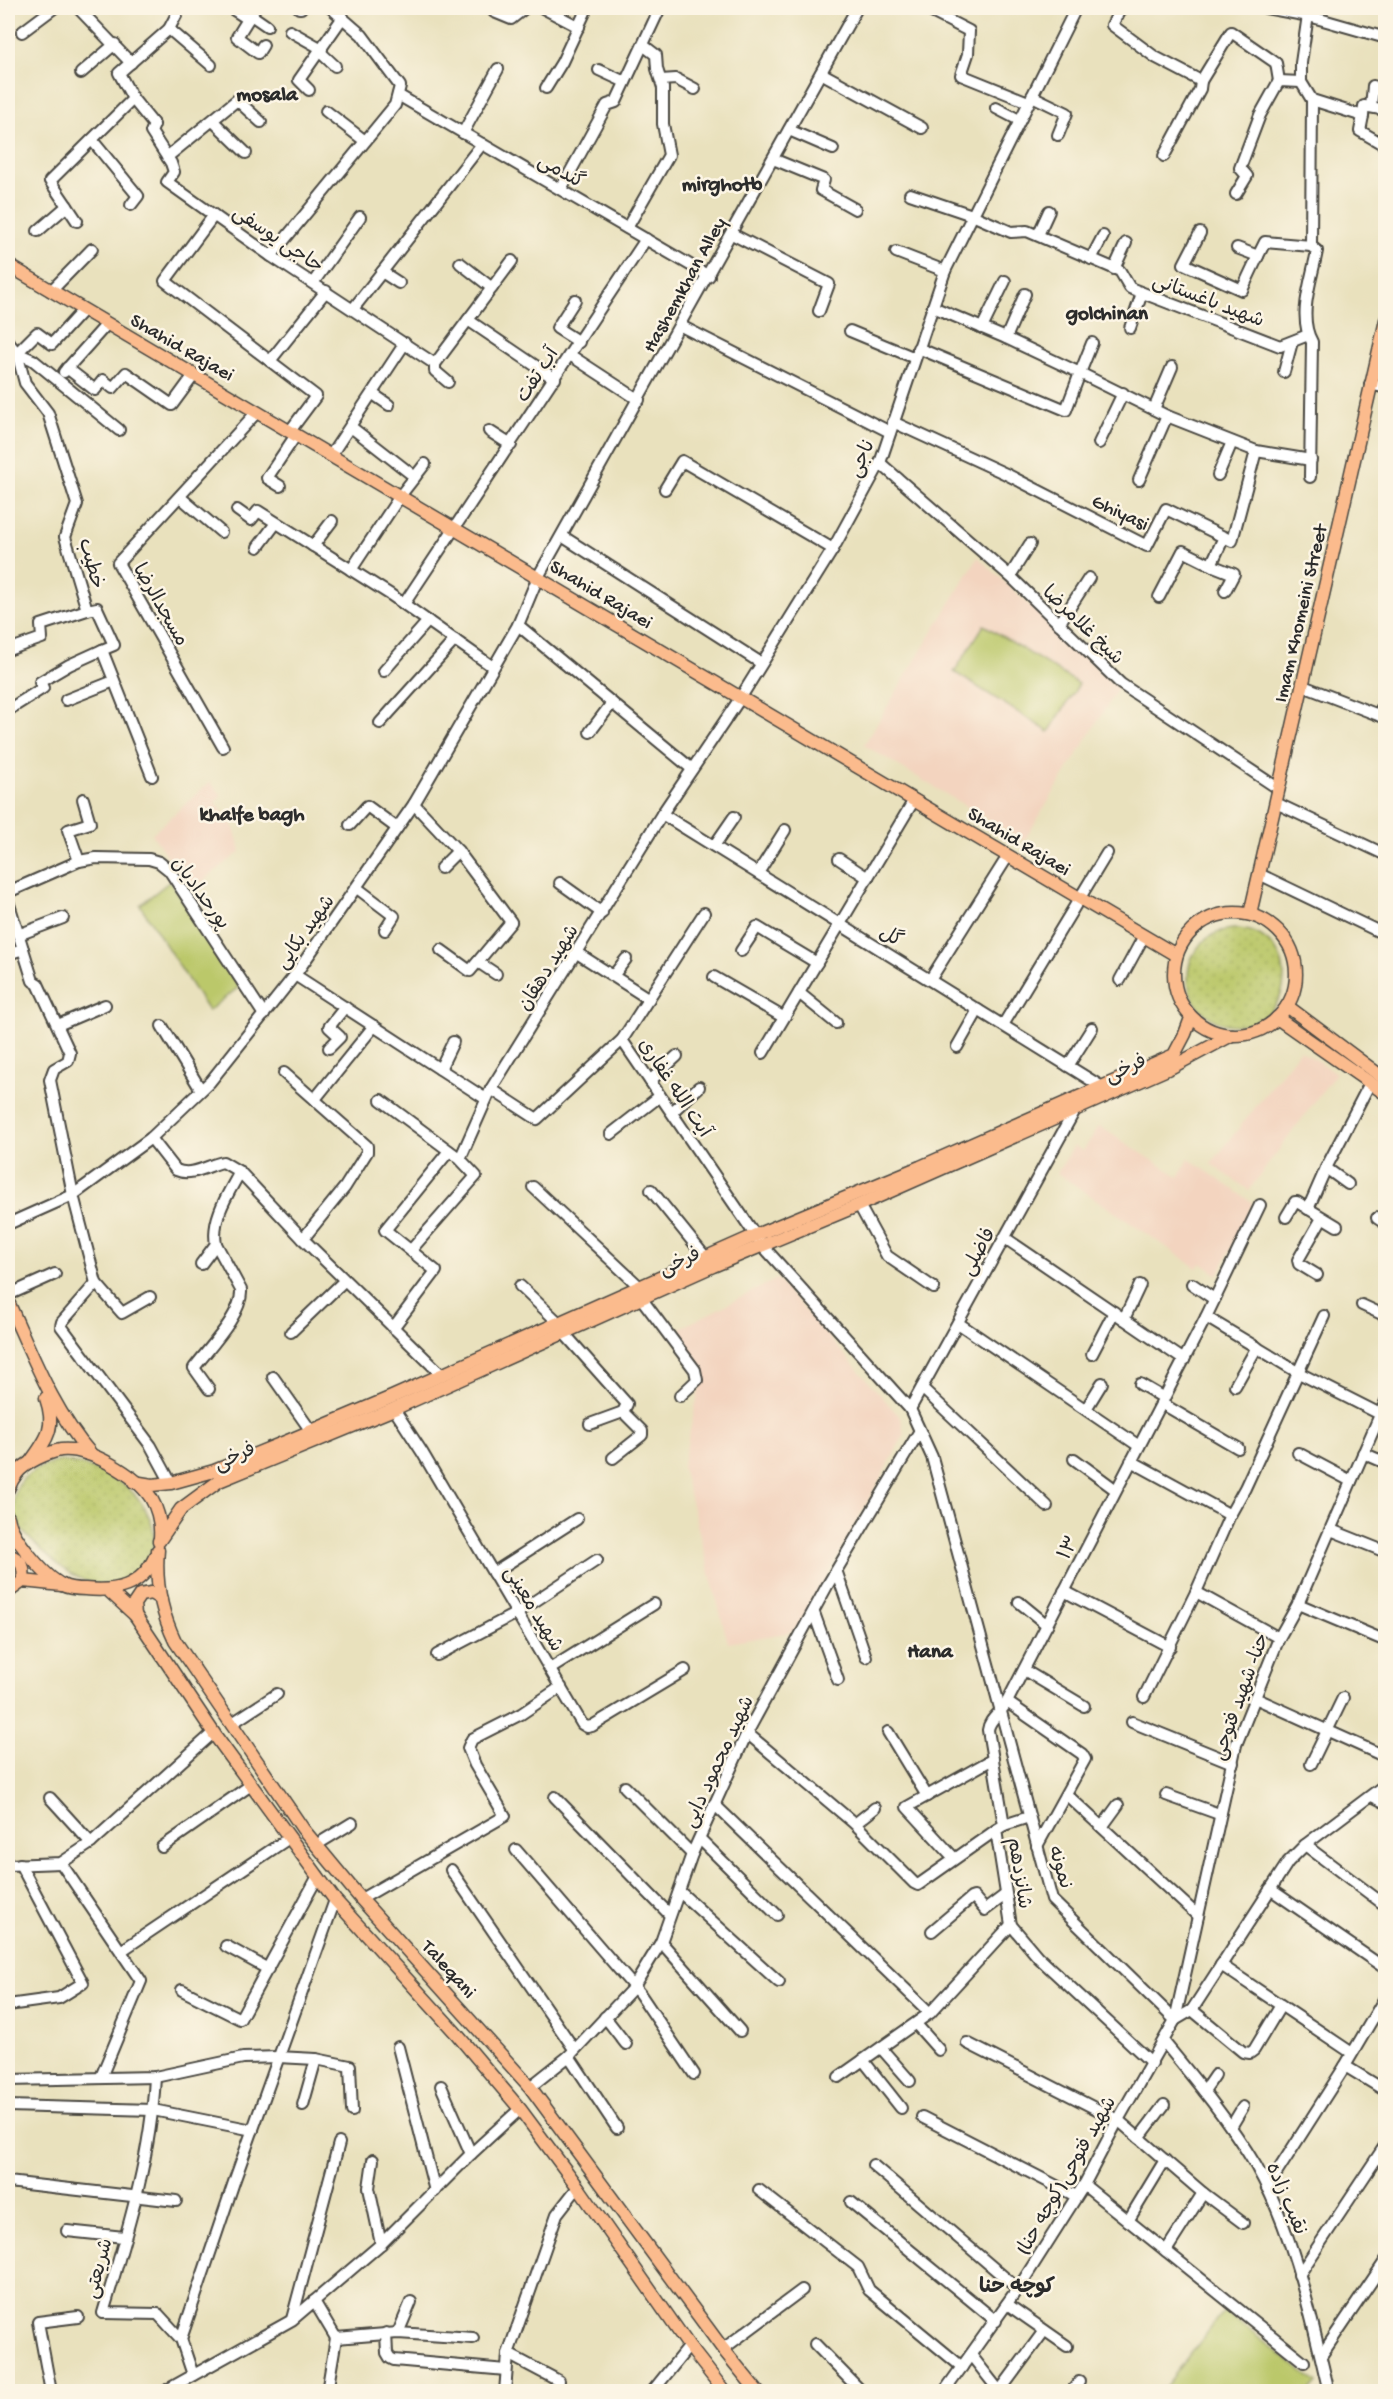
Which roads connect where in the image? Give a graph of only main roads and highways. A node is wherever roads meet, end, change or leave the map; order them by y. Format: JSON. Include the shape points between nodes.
{"nodes":[{"id":1,"x":8,"y":266,"type":"edge"},
{"id":2,"x":1386,"y":320,"type":"edge"},
{"id":3,"x":1250,"y":914,"type":"junction"},
{"id":4,"x":1176,"y":955,"type":"junction"},
{"id":5,"x":1287,"y":1006,"type":"junction"},
{"id":6,"x":1191,"y":1018,"type":"junction"},
{"id":7,"x":1278,"y":1018,"type":"junction"},
{"id":8,"x":1232,"y":1035,"type":"junction"},
{"id":9,"x":1386,"y":1080,"type":"edge"},
{"id":10,"x":1386,"y":1094,"type":"edge"},
{"id":11,"x":759,"y":1240,"type":"junction"},
{"id":12,"x":641,"y":1293,"type":"junction"},
{"id":13,"x":8,"y":1302,"type":"edge"},
{"id":14,"x":8,"y":1316,"type":"edge"},
{"id":15,"x":561,"y":1328,"type":"junction"},
{"id":16,"x":91,"y":1454,"type":"junction"},
{"id":17,"x":29,"y":1464,"type":"junction"},
{"id":18,"x":134,"y":1482,"type":"junction"},
{"id":19,"x":8,"y":1489,"type":"edge"},
{"id":20,"x":8,"y":1526,"type":"edge"},
{"id":21,"x":159,"y":1546,"type":"junction"},
{"id":22,"x":8,"y":1554,"type":"edge"},
{"id":23,"x":23,"y":1581,"type":"junction"},
{"id":24,"x":62,"y":1585,"type":"junction"},
{"id":25,"x":109,"y":1591,"type":"junction"},
{"id":26,"x":8,"y":1592,"type":"edge"},
{"id":27,"x":161,"y":1599,"type":"junction"},
{"id":28,"x":135,"y":1616,"type":"junction"},
{"id":29,"x":725,"y":2391,"type":"edge"},
{"id":30,"x":758,"y":2391,"type":"edge"}],
"edges":[{"from":1,"to":4,"type":"main road","name":"Shahid Rajaei"},
{"from":2,"to":3,"type":"main road","name":"Imam Khomeini Street"},
{"from":3,"to":4,"type":"main road","via":[[1231,912],[1213,916],[1184,938]]},
{"from":3,"to":5,"type":"main road","via":[[1282,934],[1292,951],[1296,969]]},
{"from":4,"to":6,"type":"main road","via":[[1175,989]]},
{"from":5,"to":7,"type":"main road"},
{"from":5,"to":9,"type":"main road"},
{"from":6,"to":8,"type":"main road","via":[[1217,1033]]},
{"from":6,"to":11,"type":"main road","name":"فرخی","via":[[1174,1055]]},
{"from":7,"to":8,"type":"main road","via":[[1256,1031]]},
{"from":7,"to":10,"type":"main road"},
{"from":8,"to":11,"type":"main road","name":"فرخی","via":[[1172,1067],[859,1205]]},
{"from":11,"to":12,"type":"main road","name":"فرخی"},
{"from":11,"to":12,"type":"main road","name":"فرخی","via":[[706,1258]]},
{"from":12,"to":15,"type":"main road","name":"فرخی"},
{"from":13,"to":16,"type":"main road","via":[[61,1414]]},
{"from":14,"to":17,"type":"main road","via":[[52,1413],[51,1431]]},
{"from":15,"to":18,"type":"main road","name":"فرخی","via":[[214,1471],[171,1483]]},
{"from":15,"to":21,"type":"main road","name":"فرخی","via":[[394,1409],[219,1481],[181,1509]]},
{"from":16,"to":17,"type":"main road","via":[[59,1450]]},
{"from":16,"to":18,"type":"main road"},
{"from":17,"to":19,"type":"main road","via":[[17,1472]]},
{"from":18,"to":21,"type":"main road","name":"Taleqani","via":[[150,1496],[156,1509],[161,1526]]},
{"from":20,"to":24,"type":"main road","via":[[34,1560]]},
{"from":21,"to":25,"type":"main road","name":"فرخی","via":[[149,1570],[135,1582]]},
{"from":21,"to":27,"type":"main road","name":"Taleqani","via":[[156,1573]]},
{"from":22,"to":23,"type":"main road","via":[[19,1559],[25,1569]]},
{"from":23,"to":24,"type":"main road"},
{"from":23,"to":26,"type":"main road"},
{"from":24,"to":25,"type":"main road"},
{"from":25,"to":28,"type":"main road","name":"Taleqani"},
{"from":27,"to":28,"type":"main road","via":[[151,1593],[140,1595],[134,1604]]},
{"from":27,"to":30,"type":"main road","name":"Taleqani","via":[[175,1641],[303,1829],[530,2087]]},
{"from":28,"to":29,"type":"main road","name":"Taleqani","via":[[213,1733],[335,1900],[520,2109]]}]}
